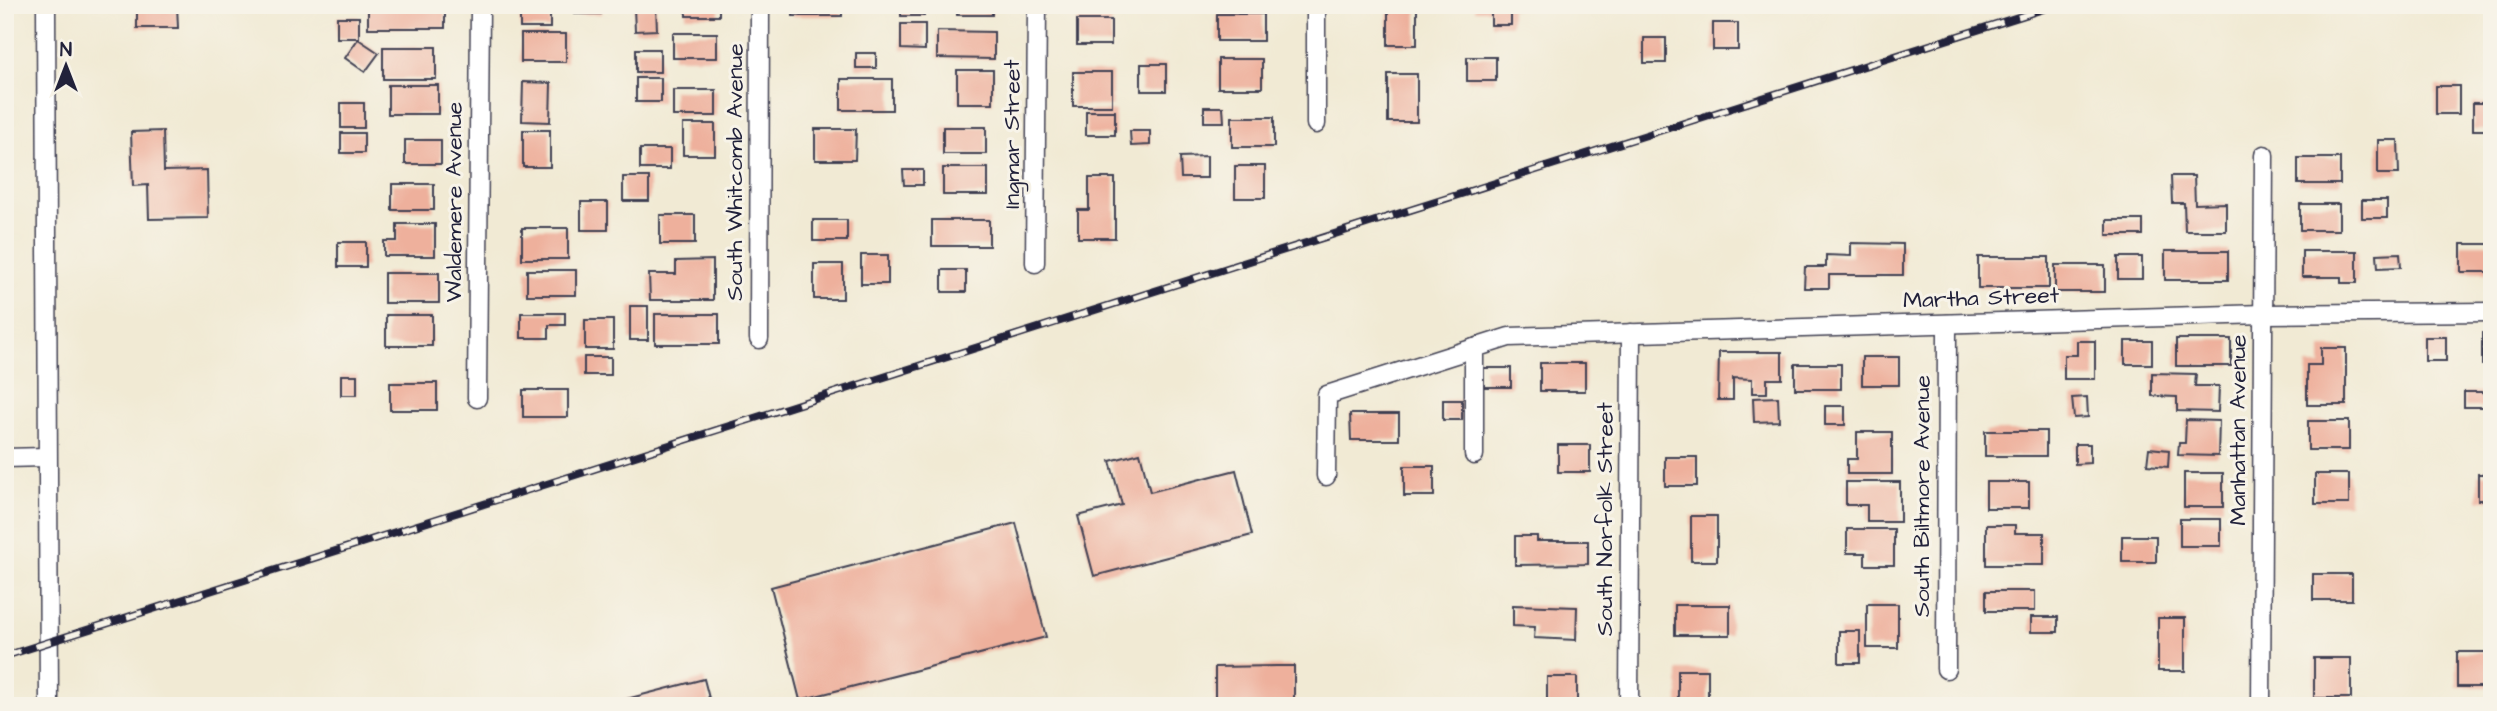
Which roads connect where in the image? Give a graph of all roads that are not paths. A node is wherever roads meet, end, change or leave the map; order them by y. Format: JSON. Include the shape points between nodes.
{"nodes":[{"id":1,"x":46,"y":5,"type":"edge"},
{"id":2,"x":480,"y":5,"type":"edge"},
{"id":3,"x":760,"y":5,"type":"edge"},
{"id":4,"x":1037,"y":5,"type":"edge"},
{"id":5,"x":1316,"y":5,"type":"edge"},
{"id":6,"x":1316,"y":124,"type":"dead end"},
{"id":7,"x":2264,"y":155,"type":"dead end"},
{"id":8,"x":1035,"y":263,"type":"dead end"},
{"id":9,"x":2492,"y":312,"type":"edge"},
{"id":10,"x":2263,"y":314,"type":"junction"},
{"id":11,"x":1947,"y":324,"type":"junction"},
{"id":12,"x":1631,"y":333,"type":"junction"},
{"id":13,"x":759,"y":339,"type":"dead end"},
{"id":14,"x":1474,"y":348,"type":"junction"},
{"id":15,"x":477,"y":398,"type":"dead end"},
{"id":16,"x":1474,"y":455,"type":"dead end"},
{"id":17,"x":46,"y":457,"type":"junction"},
{"id":18,"x":5,"y":458,"type":"edge"},
{"id":19,"x":1326,"y":476,"type":"dead end"},
{"id":20,"x":1946,"y":669,"type":"dead end"},
{"id":21,"x":49,"y":706,"type":"edge"},
{"id":22,"x":1629,"y":706,"type":"edge"},
{"id":23,"x":2260,"y":706,"type":"edge"}],
"edges":[{"from":1,"to":17,"type":"street"},
{"from":2,"to":15,"type":"street","name":"Waldemere Avenue"},
{"from":3,"to":13,"type":"street","name":"South Whitcomb Avenue"},
{"from":4,"to":8,"type":"street","name":"Ingmar Street"},
{"from":5,"to":6,"type":"street"},
{"from":7,"to":10,"type":"street","name":"Manhattan Avenue"},
{"from":9,"to":10,"type":"street","name":"Martha Street"},
{"from":10,"to":11,"type":"street","name":"Martha Street"},
{"from":10,"to":23,"type":"street","name":"Manhattan Avenue"},
{"from":11,"to":12,"type":"street","name":"Martha Street"},
{"from":11,"to":20,"type":"street","name":"South Biltmore Avenue"},
{"from":12,"to":14,"type":"street","name":"Martha Street","via":[[1509,337]]},
{"from":12,"to":22,"type":"street","name":"South Norfolk Street"},
{"from":14,"to":16,"type":"street"},
{"from":14,"to":19,"type":"street","name":"Martha Street","via":[[1326,395]]},
{"from":17,"to":18,"type":"street"},
{"from":17,"to":21,"type":"street"}]}
